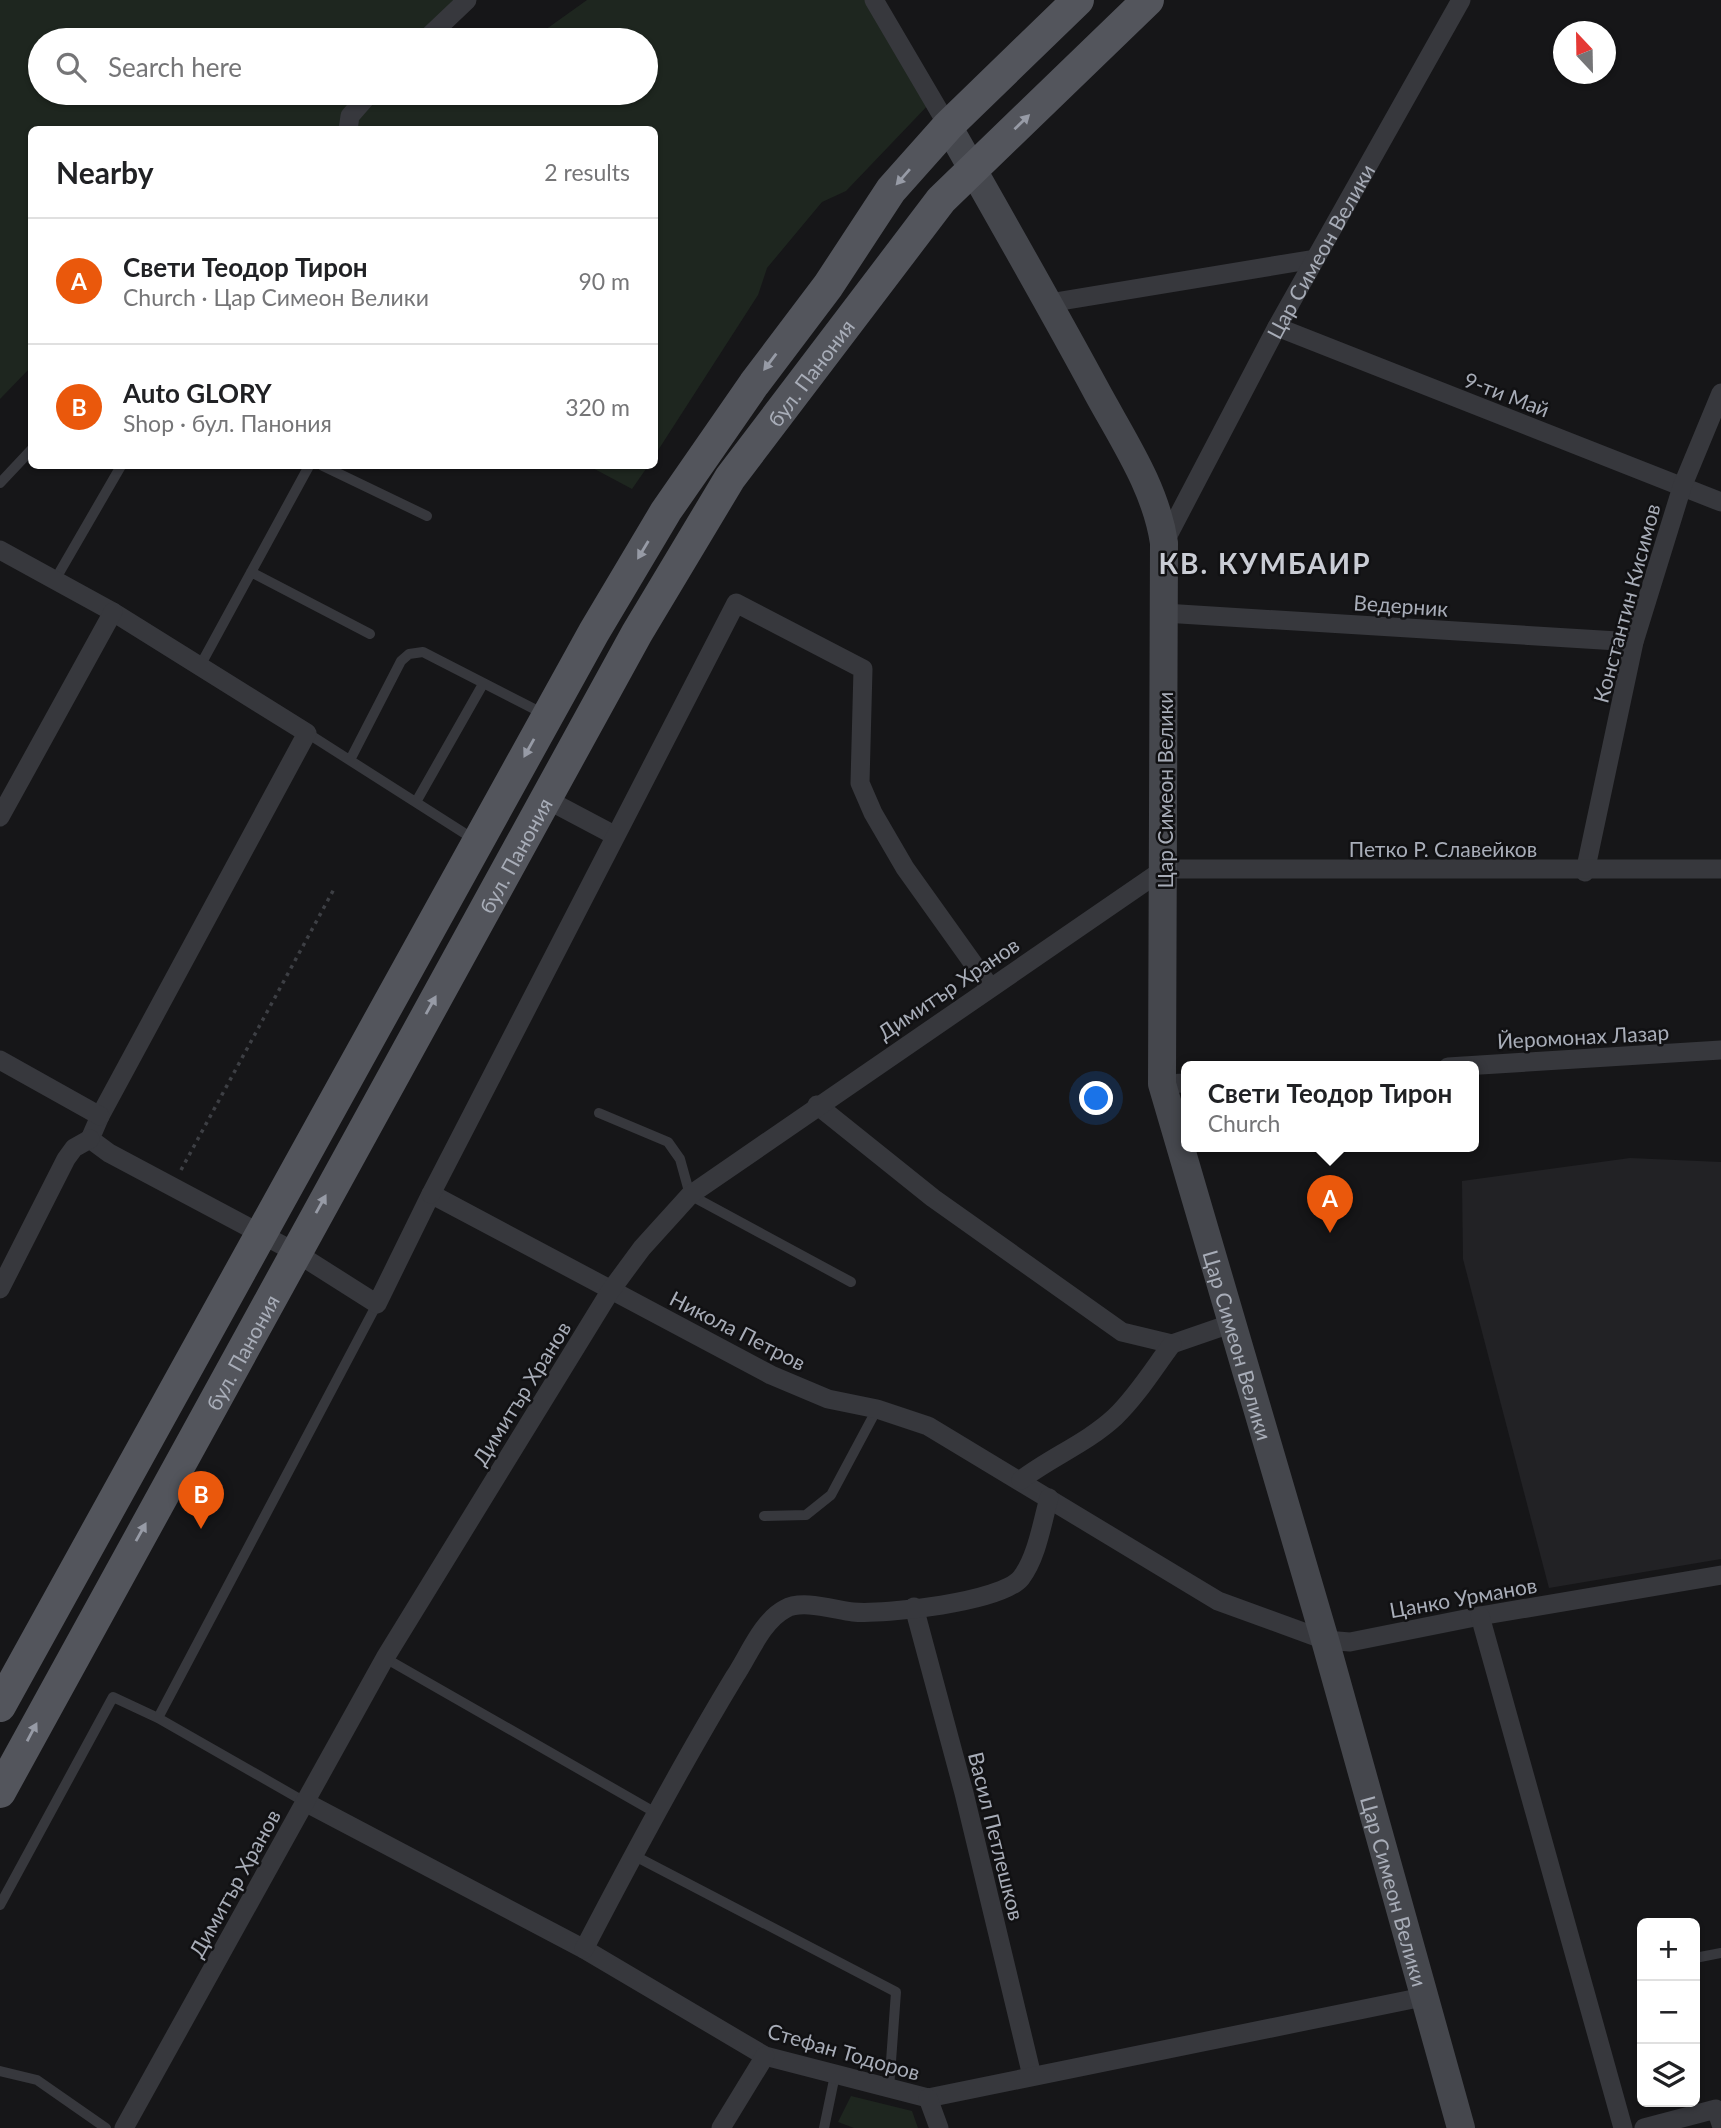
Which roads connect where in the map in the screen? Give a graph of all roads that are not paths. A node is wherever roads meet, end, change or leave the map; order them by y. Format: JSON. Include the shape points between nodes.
{"nodes":[{"id":1,"x":467,"y":0,"type":"edge"},
{"id":2,"x":874,"y":0,"type":"edge"},
{"id":3,"x":1078,"y":0,"type":"edge"},
{"id":4,"x":1148,"y":0,"type":"edge"},
{"id":5,"x":1461,"y":0,"type":"edge"},
{"id":6,"x":438,"y":28,"type":"edge"},
{"id":7,"x":360,"y":105,"type":"edge"},
{"id":8,"x":349,"y":126,"type":"edge"},
{"id":9,"x":948,"y":126,"type":"junction"},
{"id":10,"x":972,"y":169,"type":"junction"},
{"id":11,"x":1315,"y":259,"type":"junction"},
{"id":12,"x":1049,"y":303,"type":"junction"},
{"id":13,"x":1277,"y":327,"type":"junction"},
{"id":14,"x":1721,"y":393,"type":"edge"},
{"id":15,"x":28,"y":453,"type":"edge"},
{"id":16,"x":119,"y":469,"type":"edge"},
{"id":17,"x":307,"y":469,"type":"edge"},
{"id":18,"x":329,"y":469,"type":"edge"},
{"id":19,"x":0,"y":484,"type":"edge"},
{"id":20,"x":1682,"y":487,"type":"junction"},
{"id":21,"x":1721,"y":502,"type":"edge"},
{"id":22,"x":428,"y":516,"type":"dead end"},
{"id":23,"x":1164,"y":543,"type":"junction"},
{"id":24,"x":0,"y":550,"type":"edge"},
{"id":25,"x":251,"y":572,"type":"junction"},
{"id":26,"x":54,"y":581,"type":"junction"},
{"id":27,"x":113,"y":612,"type":"junction"},
{"id":28,"x":1164,"y":613,"type":"junction"},
{"id":29,"x":370,"y":634,"type":"dead end"},
{"id":30,"x":1634,"y":642,"type":"junction"},
{"id":31,"x":200,"y":666,"type":"junction"},
{"id":32,"x":483,"y":684,"type":"junction"},
{"id":33,"x":547,"y":715,"type":"junction"},
{"id":34,"x":307,"y":733,"type":"junction"},
{"id":35,"x":350,"y":760,"type":"junction"},
{"id":36,"x":545,"y":799,"type":"junction"},
{"id":37,"x":416,"y":802,"type":"junction"},
{"id":38,"x":0,"y":817,"type":"edge"},
{"id":39,"x":614,"y":835,"type":"junction"},
{"id":40,"x":477,"y":841,"type":"junction"},
{"id":41,"x":1164,"y":869,"type":"junction"},
{"id":42,"x":1721,"y":869,"type":"edge"},
{"id":43,"x":1585,"y":872,"type":"junction"},
{"id":44,"x":990,"y":987,"type":"junction"},
{"id":45,"x":1721,"y":1050,"type":"edge"},
{"id":46,"x":0,"y":1060,"type":"edge"},
{"id":47,"x":1479,"y":1065,"type":"edge"},
{"id":48,"x":1174,"y":1083,"type":"edge"},
{"id":49,"x":817,"y":1105,"type":"junction"},
{"id":50,"x":599,"y":1113,"type":"dead end"},
{"id":51,"x":1181,"y":1113,"type":"edge"},
{"id":52,"x":100,"y":1116,"type":"junction"},
{"id":53,"x":90,"y":1139,"type":"junction"},
{"id":54,"x":1190,"y":1152,"type":"edge"},
{"id":55,"x":431,"y":1194,"type":"junction"},
{"id":56,"x":690,"y":1195,"type":"junction"},
{"id":57,"x":260,"y":1234,"type":"junction"},
{"id":58,"x":295,"y":1252,"type":"junction"},
{"id":59,"x":2,"y":1280,"type":"edge"},
{"id":60,"x":851,"y":1282,"type":"dead end"},
{"id":61,"x":611,"y":1290,"type":"junction"},
{"id":62,"x":377,"y":1304,"type":"junction"},
{"id":63,"x":1230,"y":1324,"type":"junction"},
{"id":64,"x":1172,"y":1345,"type":"junction"},
{"id":65,"x":877,"y":1409,"type":"junction"},
{"id":66,"x":1021,"y":1480,"type":"junction"},
{"id":67,"x":1049,"y":1498,"type":"junction"},
{"id":68,"x":764,"y":1516,"type":"dead end"},
{"id":69,"x":1721,"y":1575,"type":"edge"},
{"id":70,"x":1218,"y":1601,"type":"joint"},
{"id":71,"x":914,"y":1607,"type":"junction"},
{"id":72,"x":1480,"y":1616,"type":"junction"},
{"id":73,"x":1325,"y":1640,"type":"junction"},
{"id":74,"x":385,"y":1658,"type":"junction"},
{"id":75,"x":0,"y":1706,"type":"edge"},
{"id":76,"x":158,"y":1718,"type":"junction"},
{"id":77,"x":0,"y":1792,"type":"edge"},
{"id":78,"x":305,"y":1802,"type":"junction"},
{"id":79,"x":656,"y":1813,"type":"junction"},
{"id":80,"x":633,"y":1855,"type":"junction"},
{"id":81,"x":0,"y":1905,"type":"edge"},
{"id":82,"x":584,"y":1949,"type":"junction"},
{"id":83,"x":1721,"y":1953,"type":"edge"},
{"id":84,"x":1700,"y":1957,"type":"edge"},
{"id":85,"x":1423,"y":1997,"type":"junction"},
{"id":86,"x":765,"y":2056,"type":"junction"},
{"id":87,"x":0,"y":2071,"type":"edge"},
{"id":88,"x":835,"y":2075,"type":"junction"},
{"id":89,"x":1032,"y":2076,"type":"junction"},
{"id":90,"x":889,"y":2090,"type":"junction"},
{"id":91,"x":928,"y":2098,"type":"junction"},
{"id":92,"x":1719,"y":2113,"type":"edge"},
{"id":93,"x":106,"y":2128,"type":"edge"},
{"id":94,"x":124,"y":2128,"type":"edge"},
{"id":95,"x":721,"y":2128,"type":"edge"},
{"id":96,"x":824,"y":2128,"type":"edge"},
{"id":97,"x":939,"y":2128,"type":"edge"},
{"id":98,"x":1461,"y":2128,"type":"edge"},
{"id":99,"x":1623,"y":2128,"type":"edge"},
{"id":100,"x":1643,"y":2128,"type":"edge"}],
"edges":[{"from":1,"to":6,"type":"street"},
{"from":2,"to":9,"type":"street"},
{"from":3,"to":9,"type":"main road","name":"бул. Панония"},
{"from":10,"to":4,"type":"main road","name":"бул. Панония","one_way":true},
{"from":5,"to":11,"type":"street","name":"Цар Симеон Велики"},
{"from":7,"to":8,"type":"street"},
{"from":9,"to":10,"type":"main road","name":"Цар Симеон Велики"},
{"from":9,"to":33,"type":"main road","name":"бул. Панония","one_way":true,"via":[[891,190],[667,511]]},
{"from":10,"to":12,"type":"main road","name":"Цар Симеон Велики"},
{"from":10,"to":36,"type":"main road","name":"бул. Панония","via":[[941,200],[730,478]]},
{"from":11,"to":12,"type":"street"},
{"from":11,"to":13,"type":"street","name":"Цар Симеон Велики"},
{"from":12,"to":23,"type":"main road","name":"Цар Симеон Велики","via":[[1141,473],[1161,522]]},
{"from":13,"to":20,"type":"street","name":"9-ти Май"},
{"from":13,"to":23,"type":"street","name":"Цар Симеон Велики"},
{"from":14,"to":20,"type":"street","name":"Константин Кисимов"},
{"from":15,"to":19,"type":"lane"},
{"from":16,"to":26,"type":"lane"},
{"from":17,"to":25,"type":"lane"},
{"from":18,"to":22,"type":"lane"},
{"from":20,"to":21,"type":"street","name":"9-ти Май"},
{"from":20,"to":30,"type":"street","name":"Константин Кисимов"},
{"from":23,"to":28,"type":"main road","name":"Цар Симеон Велики"},
{"from":24,"to":26,"type":"street"},
{"from":25,"to":29,"type":"lane"},
{"from":25,"to":31,"type":"lane"},
{"from":26,"to":27,"type":"street"},
{"from":27,"to":31,"type":"street"},
{"from":27,"to":38,"type":"street"},
{"from":28,"to":30,"type":"street","name":"Ведерник"},
{"from":28,"to":41,"type":"main road","name":"Цар Симеон Велики"},
{"from":30,"to":43,"type":"street","name":"Константин Кисимов"},
{"from":31,"to":34,"type":"street"},
{"from":32,"to":33,"type":"lane"},
{"from":32,"to":35,"type":"lane","via":[[423,652],[409,654],[401,661]]},
{"from":32,"to":37,"type":"lane"},
{"from":33,"to":40,"type":"main road","name":"бул. Панония","one_way":true},
{"from":34,"to":35,"type":"lane"},
{"from":34,"to":52,"type":"street"},
{"from":35,"to":37,"type":"lane"},
{"from":36,"to":39,"type":"street"},
{"from":58,"to":36,"type":"main road","name":"бул. Панония","one_way":true},
{"from":37,"to":40,"type":"lane"},
{"from":39,"to":44,"type":"street","via":[[736,603],[863,668],[860,783],[905,868]]},
{"from":39,"to":55,"type":"street"},
{"from":40,"to":57,"type":"main road","name":"бул. Панония"},
{"from":41,"to":43,"type":"street","name":"Петко Р. Славейков"},
{"from":41,"to":44,"type":"street","name":"Димитър Хранов"},
{"from":41,"to":48,"type":"main road","name":"Цар Симеон Велики"},
{"from":42,"to":43,"type":"street","name":"Петко Р. Славейков"},
{"from":44,"to":49,"type":"street","name":"Димитър Хранов"},
{"from":45,"to":47,"type":"street","name":"Йеромонах Лазар"},
{"from":46,"to":52,"type":"street"},
{"from":48,"to":51,"type":"main road","name":"Цар Симеон Велики"},
{"from":49,"to":56,"type":"street","name":"Димитър Хранов"},
{"from":49,"to":64,"type":"street","via":[[933,1198],[1122,1332]]},
{"from":50,"to":56,"type":"lane","via":[[668,1142],[680,1159]]},
{"from":52,"to":53,"type":"street"},
{"from":53,"to":57,"type":"street"},
{"from":53,"to":59,"type":"street","via":[[66,1159]]},
{"from":54,"to":63,"type":"main road","name":"Цар Симеон Велики"},
{"from":55,"to":61,"type":"street","name":"Никола Петров"},
{"from":55,"to":62,"type":"street"},
{"from":56,"to":60,"type":"lane"},
{"from":56,"to":61,"type":"street","name":"Димитър Хранов"},
{"from":57,"to":58,"type":"street"},
{"from":57,"to":75,"type":"main road","name":"бул. Панония"},
{"from":58,"to":62,"type":"street"},
{"from":77,"to":58,"type":"main road","name":"бул. Панония","one_way":true},
{"from":61,"to":65,"type":"street","name":"Никола Петров","via":[[771,1375],[828,1399]]},
{"from":61,"to":74,"type":"street","name":"Димитър Хранов"},
{"from":62,"to":76,"type":"lane"},
{"from":63,"to":64,"type":"street"},
{"from":63,"to":73,"type":"main road","name":"Цар Симеон Велики"},
{"from":64,"to":66,"type":"street","via":[[1116,1416]]},
{"from":65,"to":66,"type":"street","name":"Никола Петров","via":[[928,1426]]},
{"from":65,"to":68,"type":"lane","via":[[831,1495],[806,1515]]},
{"from":66,"to":67,"type":"street","name":"Никола Петров"},
{"from":67,"to":70,"type":"street","name":"Никола Петров"},
{"from":67,"to":71,"type":"street","via":[[1021,1578],[980,1599]]},
{"from":69,"to":72,"type":"street","name":"Цанко Урманов"},
{"from":70,"to":73,"type":"street","name":"Цанко Урманов"},
{"from":71,"to":79,"type":"street","via":[[862,1613],[797,1605],[785,1609],[767,1625]]},
{"from":71,"to":89,"type":"street","name":"Васил Петлешков"},
{"from":72,"to":73,"type":"street","name":"Цанко Урманов","via":[[1350,1642]]},
{"from":72,"to":99,"type":"street"},
{"from":73,"to":85,"type":"main road","name":"Цар Симеон Велики"},
{"from":74,"to":78,"type":"street","name":"Димитър Хранов"},
{"from":74,"to":79,"type":"lane"},
{"from":76,"to":78,"type":"lane"},
{"from":76,"to":81,"type":"lane","via":[[113,1697]]},
{"from":78,"to":82,"type":"street","name":"Стефан Тодоров"},
{"from":78,"to":94,"type":"street","name":"Димитър Хранов"},
{"from":79,"to":80,"type":"street"},
{"from":80,"to":82,"type":"street"},
{"from":80,"to":90,"type":"lane","via":[[896,1992]]},
{"from":82,"to":86,"type":"street","name":"Стефан Тодоров"},
{"from":83,"to":84,"type":"lane"},
{"from":85,"to":89,"type":"street","name":"Стефан Тодоров"},
{"from":85,"to":98,"type":"main road","name":"Цар Симеон Велики"},
{"from":86,"to":88,"type":"street","name":"Стефан Тодоров"},
{"from":86,"to":95,"type":"street"},
{"from":87,"to":93,"type":"lane","via":[[37,2080]]},
{"from":88,"to":90,"type":"street","name":"Стефан Тодоров"},
{"from":88,"to":96,"type":"lane"},
{"from":89,"to":91,"type":"street","name":"Стефан Тодоров"},
{"from":90,"to":91,"type":"street","name":"Стефан Тодоров"},
{"from":91,"to":97,"type":"street"},
{"from":92,"to":100,"type":"street"}]}
